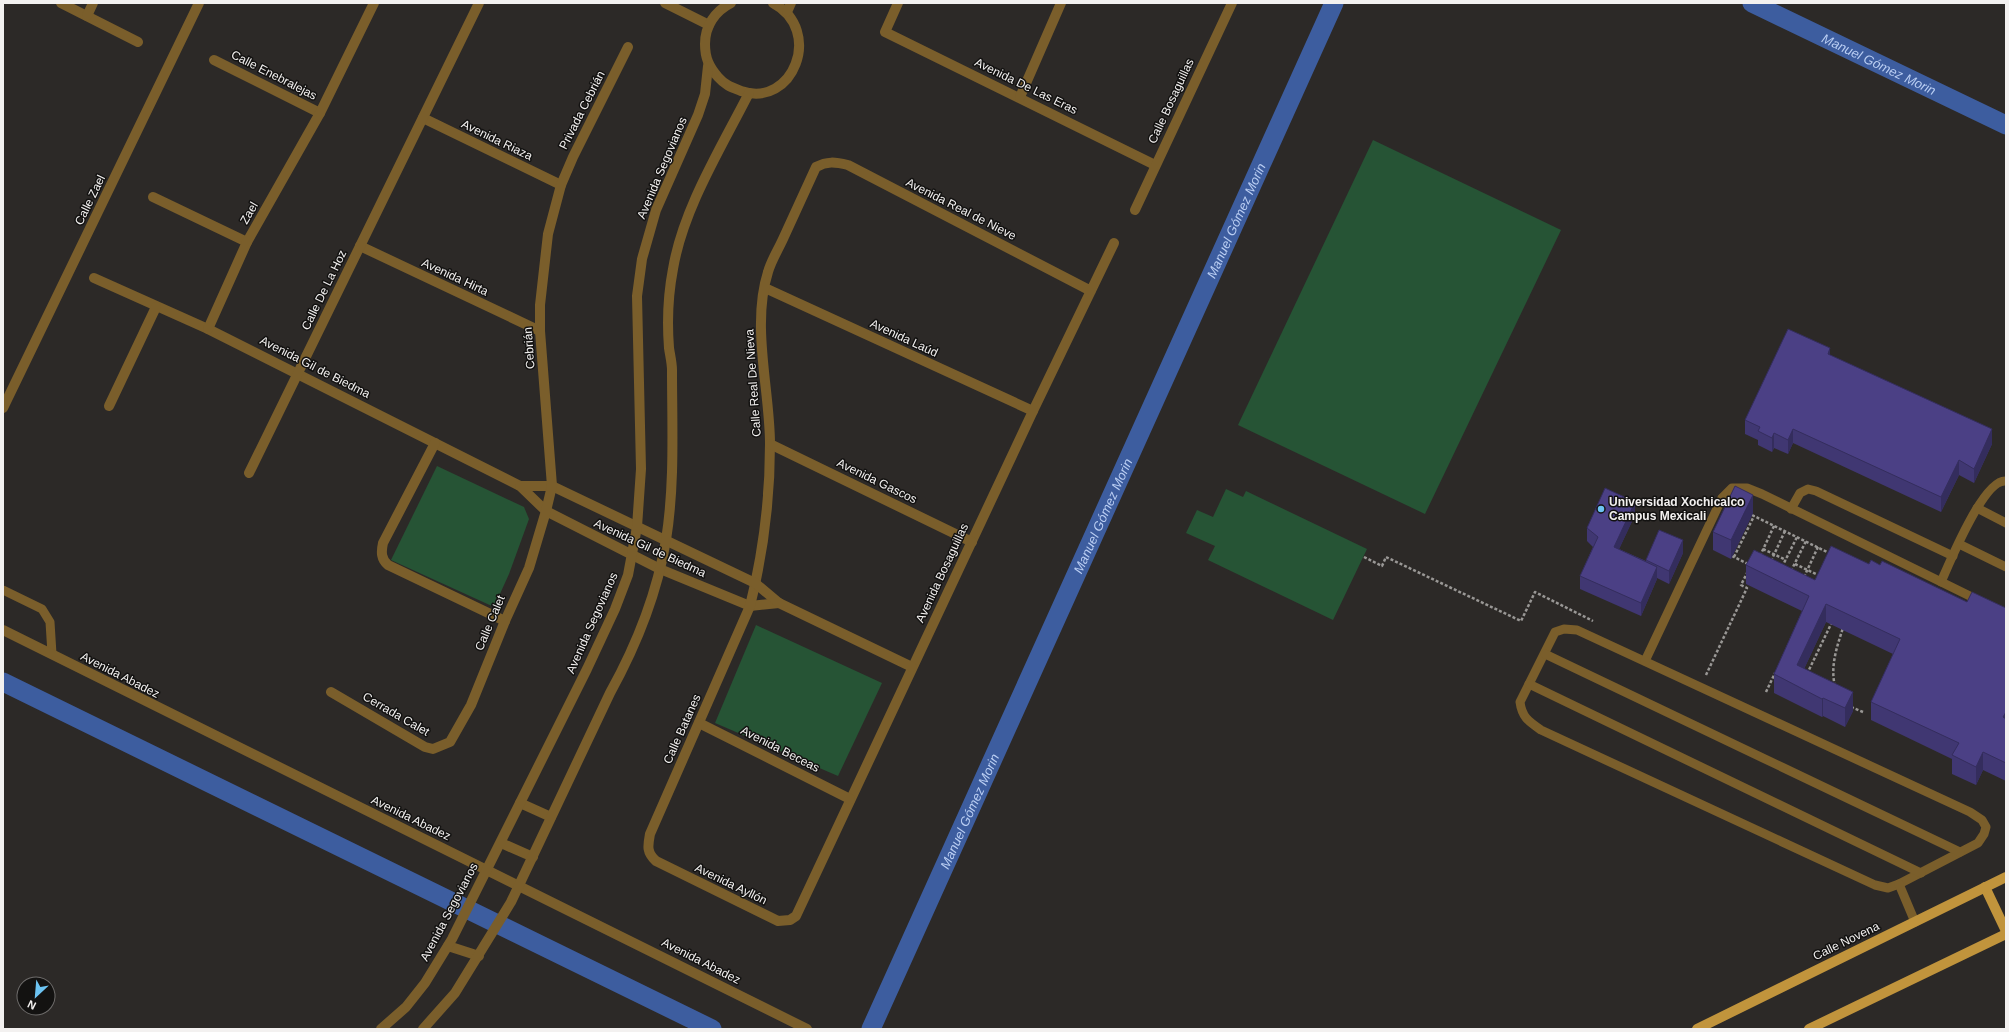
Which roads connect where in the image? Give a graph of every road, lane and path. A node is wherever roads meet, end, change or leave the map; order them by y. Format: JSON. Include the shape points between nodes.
{"nodes":[{"id":1,"x":61,"y":3,"type":"edge"},
{"id":2,"x":93,"y":3,"type":"edge"},
{"id":3,"x":199,"y":3,"type":"edge"},
{"id":4,"x":374,"y":3,"type":"edge"},
{"id":5,"x":479,"y":3,"type":"edge"},
{"id":6,"x":665,"y":3,"type":"edge"},
{"id":7,"x":731,"y":3,"type":"edge"},
{"id":8,"x":773,"y":3,"type":"edge"},
{"id":9,"x":791,"y":3,"type":"edge"},
{"id":10,"x":898,"y":3,"type":"edge"},
{"id":11,"x":1061,"y":3,"type":"edge"},
{"id":12,"x":1232,"y":3,"type":"edge"},
{"id":13,"x":787,"y":12,"type":"junction"},
{"id":14,"x":87,"y":16,"type":"junction"},
{"id":15,"x":709,"y":25,"type":"junction"},
{"id":16,"x":138,"y":42,"type":"dead end"},
{"id":17,"x":628,"y":47,"type":"dead end"},
{"id":18,"x":214,"y":60,"type":"dead end"},
{"id":19,"x":708,"y":66,"type":"junction"},
{"id":20,"x":749,"y":93,"type":"junction"},
{"id":21,"x":1020,"y":97,"type":"junction"},
{"id":22,"x":320,"y":113,"type":"junction"},
{"id":23,"x":422,"y":118,"type":"junction"},
{"id":24,"x":1155,"y":165,"type":"junction"},
{"id":25,"x":816,"y":167,"type":"joint"},
{"id":26,"x":561,"y":185,"type":"junction"},
{"id":27,"x":153,"y":197,"type":"dead end"},
{"id":28,"x":1135,"y":210,"type":"dead end"},
{"id":29,"x":247,"y":242,"type":"junction"},
{"id":30,"x":1114,"y":243,"type":"dead end"},
{"id":31,"x":360,"y":246,"type":"junction"},
{"id":32,"x":94,"y":278,"type":"dead end"},
{"id":33,"x":765,"y":288,"type":"junction"},
{"id":34,"x":1092,"y":291,"type":"junction"},
{"id":35,"x":156,"y":307,"type":"junction"},
{"id":36,"x":208,"y":329,"type":"junction"},
{"id":37,"x":540,"y":332,"type":"junction"},
{"id":38,"x":298,"y":373,"type":"junction"},
{"id":39,"x":110,"y":406,"type":"dead end"},
{"id":40,"x":3,"y":408,"type":"edge"},
{"id":41,"x":1033,"y":411,"type":"junction"},
{"id":42,"x":435,"y":443,"type":"junction"},
{"id":43,"x":770,"y":444,"type":"junction"},
{"id":44,"x":249,"y":473,"type":"dead end"},
{"id":45,"x":2006,"y":481,"type":"edge"},
{"id":46,"x":520,"y":486,"type":"junction"},
{"id":47,"x":552,"y":486,"type":"junction"},
{"id":48,"x":1977,"y":508,"type":"junction"},
{"id":49,"x":1790,"y":509,"type":"junction"},
{"id":50,"x":546,"y":511,"type":"junction"},
{"id":51,"x":2006,"y":522,"type":"edge"},
{"id":52,"x":1774,"y":526,"type":"junction"},
{"id":53,"x":637,"y":527,"type":"junction"},
{"id":54,"x":1785,"y":531,"type":"junction"},
{"id":55,"x":1797,"y":537,"type":"junction"},
{"id":56,"x":666,"y":540,"type":"junction"},
{"id":57,"x":1806,"y":541,"type":"junction"},
{"id":58,"x":972,"y":542,"type":"junction"},
{"id":59,"x":1959,"y":544,"type":"junction"},
{"id":60,"x":1818,"y":547,"type":"junction"},
{"id":61,"x":1763,"y":549,"type":"junction"},
{"id":62,"x":1774,"y":554,"type":"junction"},
{"id":63,"x":633,"y":556,"type":"junction"},
{"id":64,"x":1953,"y":556,"type":"junction"},
{"id":65,"x":1364,"y":557,"type":"dead end"},
{"id":66,"x":1786,"y":560,"type":"junction"},
{"id":67,"x":1830,"y":560,"type":"edge"},
{"id":68,"x":1757,"y":561,"type":"edge"},
{"id":69,"x":1795,"y":564,"type":"junction"},
{"id":70,"x":1751,"y":565,"type":"junction"},
{"id":71,"x":1768,"y":566,"type":"edge"},
{"id":72,"x":1754,"y":567,"type":"edge"},
{"id":73,"x":2006,"y":567,"type":"edge"},
{"id":74,"x":660,"y":569,"type":"junction"},
{"id":75,"x":1807,"y":570,"type":"junction"},
{"id":76,"x":1824,"y":571,"type":"edge"},
{"id":77,"x":1780,"y":572,"type":"edge"},
{"id":78,"x":1789,"y":576,"type":"edge"},
{"id":79,"x":1822,"y":577,"type":"junction"},
{"id":80,"x":1802,"y":582,"type":"edge"},
{"id":81,"x":1941,"y":582,"type":"junction"},
{"id":82,"x":755,"y":583,"type":"junction"},
{"id":83,"x":1819,"y":583,"type":"edge"},
{"id":84,"x":3,"y":590,"type":"edge"},
{"id":85,"x":779,"y":603,"type":"junction"},
{"id":86,"x":1986,"y":605,"type":"edge"},
{"id":87,"x":750,"y":606,"type":"junction"},
{"id":88,"x":505,"y":621,"type":"junction"},
{"id":89,"x":1832,"y":621,"type":"edge"},
{"id":90,"x":1846,"y":621,"type":"edge"},
{"id":91,"x":1597,"y":623,"type":"dead end"},
{"id":92,"x":3,"y":630,"type":"edge"},
{"id":93,"x":52,"y":654,"type":"junction"},
{"id":94,"x":1545,"y":654,"type":"junction"},
{"id":95,"x":1645,"y":661,"type":"junction"},
{"id":96,"x":912,"y":667,"type":"junction"},
{"id":97,"x":1776,"y":670,"type":"edge"},
{"id":98,"x":1706,"y":675,"type":"dead end"},
{"id":99,"x":1806,"y":676,"type":"edge"},
{"id":100,"x":1529,"y":684,"type":"junction"},
{"id":101,"x":331,"y":692,"type":"dead end"},
{"id":102,"x":1766,"y":692,"type":"dead end"},
{"id":103,"x":1837,"y":694,"type":"edge"},
{"id":104,"x":1845,"y":704,"type":"edge"},
{"id":105,"x":1863,"y":712,"type":"dead end"},
{"id":106,"x":699,"y":723,"type":"junction"},
{"id":107,"x":450,"y":742,"type":"joint"},
{"id":108,"x":850,"y":799,"type":"junction"},
{"id":109,"x":520,"y":802,"type":"junction"},
{"id":110,"x":551,"y":817,"type":"junction"},
{"id":111,"x":501,"y":842,"type":"junction"},
{"id":112,"x":1960,"y":852,"type":"junction"},
{"id":113,"x":533,"y":857,"type":"junction"},
{"id":114,"x":656,"y":861,"type":"joint"},
{"id":115,"x":487,"y":869,"type":"junction"},
{"id":116,"x":1921,"y":873,"type":"junction"},
{"id":117,"x":2006,"y":877,"type":"edge"},
{"id":118,"x":1899,"y":884,"type":"junction"},
{"id":119,"x":520,"y":885,"type":"junction"},
{"id":120,"x":1986,"y":887,"type":"junction"},
{"id":121,"x":796,"y":916,"type":"joint"},
{"id":122,"x":1915,"y":922,"type":"junction"},
{"id":123,"x":2006,"y":933,"type":"edge"},
{"id":124,"x":450,"y":942,"type":"junction"},
{"id":125,"x":480,"y":953,"type":"junction"},
{"id":126,"x":381,"y":1029,"type":"edge"},
{"id":127,"x":423,"y":1029,"type":"edge"},
{"id":128,"x":807,"y":1029,"type":"edge"},
{"id":129,"x":1697,"y":1029,"type":"edge"},
{"id":130,"x":1809,"y":1029,"type":"edge"}],
"edges":[{"from":1,"to":14,"type":"street"},
{"from":2,"to":14,"type":"street"},
{"from":3,"to":40,"type":"street","name":"Calle Zael"},
{"from":4,"to":22,"type":"street","name":"Calle Enebralejas"},
{"from":5,"to":23,"type":"street","name":"Calle De La Hoz"},
{"from":6,"to":15,"type":"street"},
{"from":7,"to":15,"type":"street","via":[[715,15]]},
{"from":8,"to":13,"type":"street"},
{"from":9,"to":13,"type":"street"},
{"from":10,"to":21,"type":"street","name":"Avenida De Las Eras","via":[[885,32]]},
{"from":11,"to":21,"type":"street"},
{"from":12,"to":24,"type":"street","name":"Calle Bosaguillas"},
{"from":13,"to":20,"type":"street","via":[[795,24],[799,38],[800,52],[796,66],[788,78],[777,87]]},
{"from":14,"to":16,"type":"street"},
{"from":15,"to":19,"type":"street","name":"Avenida Segovianos","via":[[705,38]]},
{"from":17,"to":26,"type":"street","name":"Privada Cebrián"},
{"from":18,"to":22,"type":"street","name":"Calle Enebralejas"},
{"from":19,"to":20,"type":"street","via":[[725,85]]},
{"from":19,"to":53,"type":"street","name":"Avenida Segovianos","via":[[706,94],[656,210],[642,259],[637,296],[641,469]]},
{"from":20,"to":56,"type":"street","via":[[692,208],[673,268],[668,300],[672,368],[672,481]]},
{"from":21,"to":24,"type":"street","name":"Avenida De Las Eras"},
{"from":22,"to":29,"type":"street","name":"Zael"},
{"from":23,"to":26,"type":"street","name":"Avenida Riaza"},
{"from":23,"to":31,"type":"street","name":"Calle De La Hoz"},
{"from":24,"to":28,"type":"street","name":"Calle Bosaguillas"},
{"from":25,"to":33,"type":"street","name":"Calle Real De Nieva","via":[[768,272]]},
{"from":25,"to":34,"type":"street","name":"Avenida Real de Nieve","via":[[836,162],[848,165]]},
{"from":26,"to":37,"type":"street","name":"Cebrián","via":[[548,234],[540,305]]},
{"from":27,"to":29,"type":"street"},
{"from":29,"to":36,"type":"street","name":"Zael"},
{"from":30,"to":34,"type":"street","name":"Avenida Bosaguillas"},
{"from":31,"to":37,"type":"street","name":"Avenida Hirta"},
{"from":31,"to":38,"type":"street","name":"Calle De La Hoz"},
{"from":32,"to":35,"type":"street","name":"Avenida Gil de Biedma"},
{"from":33,"to":41,"type":"street","name":"Avenida Laúd"},
{"from":33,"to":43,"type":"street","name":"Calle Real De Nieva","via":[[762,310]]},
{"from":34,"to":41,"type":"street","name":"Avenida Bosaguillas"},
{"from":35,"to":36,"type":"street","name":"Avenida Gil de Biedma"},
{"from":35,"to":39,"type":"street"},
{"from":36,"to":38,"type":"street","name":"Avenida Gil de Biedma"},
{"from":37,"to":47,"type":"street","name":"Cebrián"},
{"from":38,"to":42,"type":"street","name":"Avenida Gil de Biedma"},
{"from":38,"to":44,"type":"street","name":"Calle De La Hoz"},
{"from":41,"to":58,"type":"street","name":"Avenida Bosaguillas"},
{"from":42,"to":46,"type":"street","name":"Avenida Gil de Biedma"},
{"from":42,"to":88,"type":"street","via":[[383,543],[384,561]]},
{"from":43,"to":58,"type":"street","name":"Avenida Gascos"},
{"from":43,"to":82,"type":"street","name":"Calle Real De Nieva","via":[[762,555]]},
{"from":45,"to":48,"type":"lane","via":[[1994,485]]},
{"from":46,"to":47,"type":"street","name":"Avenida Gil de Biedma"},
{"from":46,"to":50,"type":"street","name":"Avenida Gil de Biedma"},
{"from":47,"to":50,"type":"street","name":"Cebrián"},
{"from":47,"to":53,"type":"street","name":"Avenida Gil de Biedma"},
{"from":48,"to":51,"type":"lane"},
{"from":48,"to":59,"type":"lane"},
{"from":49,"to":64,"type":"lane","via":[[1800,494],[1808,489]]},
{"from":49,"to":81,"type":"lane"},
{"from":49,"to":95,"type":"lane","via":[[1747,488],[1732,488],[1722,498]]},
{"from":50,"to":63,"type":"street","name":"Avenida Gil de Biedma"},
{"from":50,"to":88,"type":"street","name":"Calle Calet","via":[[529,568]]},
{"from":52,"to":54,"type":"path"},
{"from":52,"to":61,"type":"path"},
{"from":52,"to":70,"type":"path","via":[[1753,515],[1733,557]]},
{"from":53,"to":56,"type":"street","name":"Avenida Gil de Biedma"},
{"from":53,"to":63,"type":"street","name":"Avenida Segovianos"},
{"from":54,"to":55,"type":"path"},
{"from":54,"to":62,"type":"path"},
{"from":55,"to":57,"type":"path"},
{"from":55,"to":66,"type":"path"},
{"from":56,"to":74,"type":"street"},
{"from":56,"to":82,"type":"street","name":"Avenida Gil de Biedma"},
{"from":57,"to":60,"type":"path"},
{"from":57,"to":69,"type":"path"},
{"from":58,"to":96,"type":"street","name":"Avenida Bosaguillas"},
{"from":59,"to":64,"type":"lane"},
{"from":59,"to":73,"type":"lane"},
{"from":60,"to":67,"type":"path","via":[[1832,554]]},
{"from":60,"to":75,"type":"path"},
{"from":61,"to":62,"type":"path"},
{"from":61,"to":68,"type":"path"},
{"from":62,"to":66,"type":"path"},
{"from":62,"to":71,"type":"path"},
{"from":63,"to":74,"type":"street","name":"Avenida Gil de Biedma"},
{"from":63,"to":109,"type":"street","name":"Avenida Segovianos","via":[[615,609]]},
{"from":64,"to":81,"type":"lane"},
{"from":65,"to":91,"type":"path","via":[[1382,566],[1386,557],[1521,621],[1535,592]]},
{"from":66,"to":77,"type":"path"},
{"from":69,"to":75,"type":"path"},
{"from":69,"to":78,"type":"path"},
{"from":70,"to":72,"type":"path"},
{"from":70,"to":98,"type":"path","via":[[1741,585],[1746,588]]},
{"from":74,"to":87,"type":"street","name":"Avenida Gil de Biedma"},
{"from":74,"to":110,"type":"street","via":[[642,627]]},
{"from":75,"to":79,"type":"path"},
{"from":75,"to":80,"type":"path"},
{"from":76,"to":79,"type":"path"},
{"from":79,"to":83,"type":"path"},
{"from":81,"to":86,"type":"lane"},
{"from":82,"to":85,"type":"street","name":"Avenida Gil de Biedma"},
{"from":82,"to":87,"type":"street","name":"Calle Real De Nieva"},
{"from":84,"to":93,"type":"lane","via":[[42,609],[50,622]]},
{"from":85,"to":87,"type":"street","name":"Avenida Gil de Biedma"},
{"from":85,"to":96,"type":"street","name":"Avenida Gil de Biedma"},
{"from":87,"to":106,"type":"street","name":"Calle Batanes"},
{"from":88,"to":107,"type":"street","name":"Calle Calet","via":[[471,704]]},
{"from":89,"to":99,"type":"path"},
{"from":90,"to":103,"type":"path","via":[[1836,647],[1833,679]]},
{"from":92,"to":93,"type":"street","name":"Avenida Abadez"},
{"from":93,"to":115,"type":"street","name":"Avenida Abadez"},
{"from":94,"to":95,"type":"lane","via":[[1555,632],[1564,628],[1577,630]]},
{"from":94,"to":100,"type":"lane"},
{"from":94,"to":112,"type":"lane"},
{"from":95,"to":112,"type":"lane","via":[[1970,812],[1982,820],[1986,827],[1978,843]]},
{"from":96,"to":108,"type":"street","name":"Avenida Bosaguillas"},
{"from":97,"to":102,"type":"path"},
{"from":100,"to":116,"type":"lane"},
{"from":100,"to":118,"type":"lane","via":[[1520,702],[1521,712],[1528,721],[1541,730],[1875,885],[1888,888]]},
{"from":101,"to":107,"type":"street","name":"Cerrada Calet","via":[[425,747],[433,749]]},
{"from":104,"to":105,"type":"path"},
{"from":106,"to":108,"type":"street","name":"Avenida Beceas"},
{"from":106,"to":114,"type":"street","name":"Calle Batanes","via":[[650,834],[647,846],[649,855]]},
{"from":108,"to":121,"type":"street","name":"Avenida Bosaguillas"},
{"from":109,"to":110,"type":"street"},
{"from":109,"to":111,"type":"street","name":"Avenida Segovianos"},
{"from":110,"to":113,"type":"street"},
{"from":111,"to":113,"type":"street"},
{"from":111,"to":115,"type":"street","name":"Avenida Segovianos"},
{"from":112,"to":116,"type":"lane"},
{"from":113,"to":119,"type":"street"},
{"from":114,"to":121,"type":"street","name":"Avenida Ayllón","via":[[778,921],[790,920]]},
{"from":115,"to":119,"type":"street","name":"Avenida Abadez"},
{"from":115,"to":124,"type":"street","name":"Avenida Segovianos"},
{"from":116,"to":118,"type":"lane"},
{"from":117,"to":120,"type":"main road","name":"Calle Novena"},
{"from":118,"to":122,"type":"lane"},
{"from":119,"to":125,"type":"street"},
{"from":119,"to":128,"type":"street","name":"Avenida Abadez"},
{"from":120,"to":122,"type":"main road","name":"Calle Novena"},
{"from":120,"to":123,"type":"main road"},
{"from":122,"to":129,"type":"main road","name":"Calle Novena"},
{"from":123,"to":130,"type":"main road"},
{"from":124,"to":125,"type":"street"},
{"from":124,"to":126,"type":"street","name":"Avenida Segovianos","via":[[406,1007]]},
{"from":125,"to":127,"type":"street","via":[[455,993]]}]}
